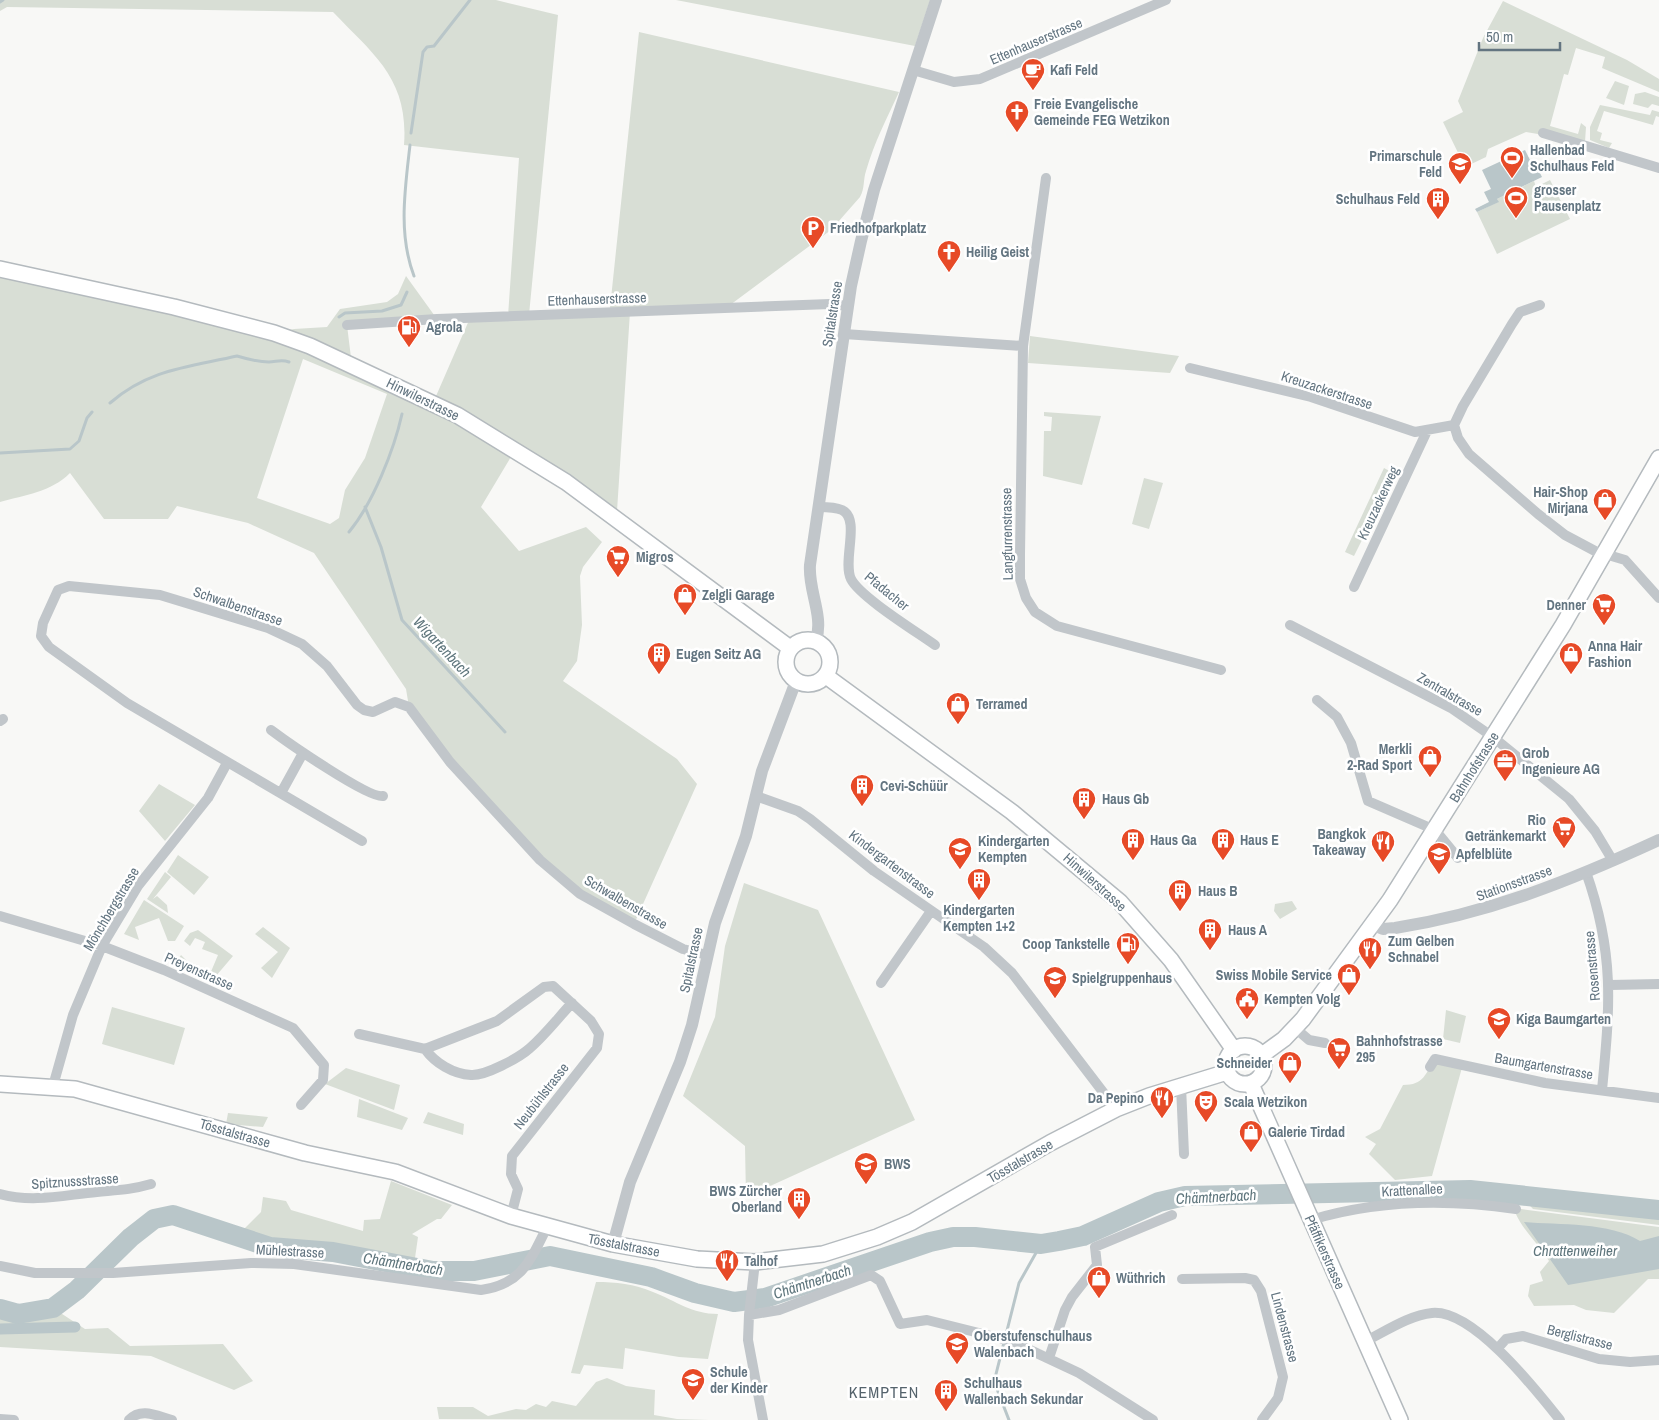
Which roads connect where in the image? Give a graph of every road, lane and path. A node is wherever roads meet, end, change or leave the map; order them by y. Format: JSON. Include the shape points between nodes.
{"nodes":[{"id":1,"x":936,"y":0,"type":"edge"},
{"id":2,"x":1166,"y":0,"type":"edge"},
{"id":3,"x":913,"y":70,"type":"junction"},
{"id":4,"x":1543,"y":133,"type":"dead end"},
{"id":5,"x":1659,"y":168,"type":"edge"},
{"id":6,"x":1046,"y":178,"type":"dead end"},
{"id":7,"x":0,"y":269,"type":"edge"},
{"id":8,"x":1540,"y":305,"type":"dead end"},
{"id":9,"x":848,"y":306,"type":"junction"},
{"id":10,"x":347,"y":325,"type":"dead end"},
{"id":11,"x":844,"y":334,"type":"junction"},
{"id":12,"x":1023,"y":346,"type":"junction"},
{"id":13,"x":1190,"y":368,"type":"dead end"},
{"id":14,"x":1454,"y":425,"type":"junction"},
{"id":15,"x":1427,"y":431,"type":"junction"},
{"id":16,"x":1659,"y":458,"type":"edge"},
{"id":17,"x":819,"y":506,"type":"junction"},
{"id":18,"x":1606,"y":553,"type":"junction"},
{"id":19,"x":1354,"y":587,"type":"dead end"},
{"id":20,"x":1659,"y":598,"type":"edge"},
{"id":21,"x":1290,"y":625,"type":"dead end"},
{"id":22,"x":816,"y":641,"type":"junction"},
{"id":23,"x":935,"y":645,"type":"dead end"},
{"id":24,"x":790,"y":648,"type":"junction"},
{"id":25,"x":1221,"y":670,"type":"dead end"},
{"id":26,"x":826,"y":676,"type":"junction"},
{"id":27,"x":796,"y":681,"type":"junction"},
{"id":28,"x":1317,"y":700,"type":"dead end"},
{"id":29,"x":271,"y":730,"type":"dead end"},
{"id":30,"x":1493,"y":737,"type":"junction"},
{"id":31,"x":303,"y":753,"type":"junction"},
{"id":32,"x":228,"y":763,"type":"junction"},
{"id":33,"x":281,"y":793,"type":"junction"},
{"id":34,"x":383,"y":796,"type":"dead end"},
{"id":35,"x":756,"y":796,"type":"junction"},
{"id":36,"x":1435,"y":830,"type":"junction"},
{"id":37,"x":1659,"y":840,"type":"edge"},
{"id":38,"x":362,"y":841,"type":"dead end"},
{"id":39,"x":1458,"y":858,"type":"dead end"},
{"id":40,"x":1613,"y":861,"type":"junction"},
{"id":41,"x":1586,"y":872,"type":"junction"},
{"id":42,"x":931,"y":910,"type":"junction"},
{"id":43,"x":0,"y":916,"type":"edge"},
{"id":44,"x":1373,"y":925,"type":"junction"},
{"id":45,"x":102,"y":946,"type":"junction"},
{"id":46,"x":707,"y":955,"type":"junction"},
{"id":47,"x":881,"y":983,"type":"dead end"},
{"id":48,"x":1659,"y":984,"type":"edge"},
{"id":49,"x":1610,"y":985,"type":"junction"},
{"id":50,"x":572,"y":1003,"type":"junction"},
{"id":51,"x":1296,"y":1028,"type":"junction"},
{"id":52,"x":359,"y":1034,"type":"dead end"},
{"id":53,"x":1325,"y":1043,"type":"dead end"},
{"id":54,"x":425,"y":1049,"type":"junction"},
{"id":55,"x":1234,"y":1050,"type":"junction"},
{"id":56,"x":1262,"y":1055,"type":"junction"},
{"id":57,"x":1430,"y":1067,"type":"dead end"},
{"id":58,"x":1227,"y":1072,"type":"junction"},
{"id":59,"x":0,"y":1084,"type":"edge"},
{"id":60,"x":1251,"y":1084,"type":"junction"},
{"id":61,"x":53,"y":1086,"type":"junction"},
{"id":62,"x":1181,"y":1086,"type":"junction"},
{"id":63,"x":1602,"y":1090,"type":"junction"},
{"id":64,"x":1659,"y":1098,"type":"edge"},
{"id":65,"x":300,"y":1105,"type":"dead end"},
{"id":66,"x":1116,"y":1109,"type":"junction"},
{"id":67,"x":1184,"y":1154,"type":"dead end"},
{"id":68,"x":151,"y":1184,"type":"dead end"},
{"id":69,"x":0,"y":1194,"type":"edge"},
{"id":70,"x":1516,"y":1209,"type":"dead end"},
{"id":71,"x":1308,"y":1214,"type":"junction"},
{"id":72,"x":1172,"y":1215,"type":"dead end"},
{"id":73,"x":511,"y":1216,"type":"junction"},
{"id":74,"x":547,"y":1227,"type":"junction"},
{"id":75,"x":613,"y":1244,"type":"junction"},
{"id":76,"x":755,"y":1262,"type":"junction"},
{"id":77,"x":0,"y":1266,"type":"edge"},
{"id":78,"x":1182,"y":1279,"type":"dead end"},
{"id":79,"x":749,"y":1313,"type":"junction"},
{"id":80,"x":1366,"y":1341,"type":"junction"},
{"id":81,"x":1498,"y":1348,"type":"junction"},
{"id":82,"x":1048,"y":1358,"type":"junction"},
{"id":83,"x":1659,"y":1360,"type":"edge"},
{"id":84,"x":0,"y":1419,"type":"edge"},
{"id":85,"x":14,"y":1420,"type":"edge"},
{"id":86,"x":129,"y":1420,"type":"edge"},
{"id":87,"x":172,"y":1420,"type":"edge"},
{"id":88,"x":763,"y":1420,"type":"edge"},
{"id":89,"x":1153,"y":1420,"type":"edge"},
{"id":90,"x":1262,"y":1420,"type":"edge"},
{"id":91,"x":1400,"y":1420,"type":"edge"},
{"id":92,"x":1560,"y":1420,"type":"edge"}],
"edges":[{"from":1,"to":3,"type":"street","name":"Spitalstrasse"},
{"from":2,"to":3,"type":"street","name":"Ettenhauserstrasse","via":[[980,79],[954,82]]},
{"from":3,"to":9,"type":"street","name":"Spitalstrasse","via":[[867,214]]},
{"from":4,"to":5,"type":"street"},
{"from":6,"to":12,"type":"street","name":"Langfurrenstrasse"},
{"from":7,"to":24,"type":"main road","name":"Hinwilerstrasse","via":[[174,307],[274,333],[310,346],[458,415],[566,482]]},
{"from":8,"to":14,"type":"street","via":[[1520,312]]},
{"from":9,"to":10,"type":"street","name":"Ettenhauserstrasse","via":[[830,304],[529,315]]},
{"from":9,"to":11,"type":"street","name":"Spitalstrasse"},
{"from":11,"to":12,"type":"street"},
{"from":11,"to":17,"type":"street","name":"Spitalstrasse"},
{"from":12,"to":25,"type":"street","name":"Langfurrenstrasse","via":[[1020,555],[1022,589],[1030,605],[1057,626]]},
{"from":13,"to":15,"type":"street","name":"Kreuzackerstrasse","via":[[1311,397],[1403,430]]},
{"from":14,"to":15,"type":"street","name":"Kreuzackerstrasse"},
{"from":14,"to":18,"type":"street","via":[[1469,454],[1538,514],[1565,534],[1595,551]]},
{"from":15,"to":19,"type":"street","name":"Kreuzackerweg"},
{"from":16,"to":18,"type":"main road","name":"Bahnhofstrasse"},
{"from":17,"to":22,"type":"street","name":"Spitalstrasse","via":[[809,578],[820,625]]},
{"from":17,"to":23,"type":"street","name":"Pfadacher","via":[[842,510],[849,517],[849,572],[857,587]]},
{"from":18,"to":20,"type":"street","via":[[1625,560]]},
{"from":18,"to":30,"type":"main road","name":"Bahnhofstrasse"},
{"from":21,"to":30,"type":"street","name":"Zentralstrasse","via":[[1451,708]]},
{"from":22,"to":24,"type":"main road","via":[[802,640]]},
{"from":22,"to":26,"type":"main road","via":[[829,653],[830,665]]},
{"from":24,"to":27,"type":"main road","via":[[786,666]]},
{"from":26,"to":27,"type":"main road","via":[[815,683]]},
{"from":26,"to":55,"type":"main road","name":"Hinwilerstrasse","via":[[1012,812],[1120,902],[1171,960]]},
{"from":27,"to":35,"type":"street","name":"Spitalstrasse","via":[[762,771]]},
{"from":28,"to":36,"type":"street","via":[[1337,717],[1351,744],[1368,801]]},
{"from":29,"to":31,"type":"street"},
{"from":30,"to":36,"type":"main road","name":"Bahnhofstrasse"},
{"from":30,"to":40,"type":"street","name":"Zentralstrasse","via":[[1569,799],[1595,831]]},
{"from":31,"to":33,"type":"street"},
{"from":31,"to":34,"type":"street","via":[[357,786],[378,797]]},
{"from":32,"to":33,"type":"street","name":"Schwalbenstrasse"},
{"from":32,"to":45,"type":"street","name":"Mönchbergstrasse","via":[[208,798],[138,886]]},
{"from":32,"to":46,"type":"street","name":"Schwalbenstrasse","via":[[127,703],[49,647],[42,636],[43,623],[58,590],[69,586],[160,595],[268,628],[302,644],[327,666],[364,710],[373,712],[395,702],[409,706],[450,762],[540,860],[580,894],[683,949]]},
{"from":33,"to":38,"type":"street","name":"Schwalbenstrasse"},
{"from":35,"to":42,"type":"street","name":"Kindergartenstrasse","via":[[810,818],[874,871]]},
{"from":35,"to":46,"type":"street","name":"Spitalstrasse"},
{"from":36,"to":39,"type":"street"},
{"from":36,"to":44,"type":"main road","name":"Bahnhofstrasse"},
{"from":37,"to":40,"type":"street","name":"Stationsstrasse"},
{"from":40,"to":41,"type":"street","name":"Stationsstrasse"},
{"from":41,"to":44,"type":"street","name":"Stationsstrasse","via":[[1475,913],[1395,928],[1383,929]]},
{"from":41,"to":49,"type":"street","name":"Rosenstrasse","via":[[1602,924]]},
{"from":42,"to":47,"type":"street"},
{"from":42,"to":66,"type":"street","name":"Kindergartenstrasse","via":[[984,947],[1012,973]]},
{"from":43,"to":45,"type":"street","name":"Preyenstrasse"},
{"from":44,"to":51,"type":"main road","name":"Bahnhofstrasse"},
{"from":45,"to":61,"type":"street","name":"Mönchbergstrasse","via":[[73,1015]]},
{"from":45,"to":65,"type":"street","name":"Preyenstrasse","via":[[294,1028],[324,1065],[323,1080]]},
{"from":46,"to":75,"type":"street","name":"Spitalstrasse","via":[[692,1025],[677,1070],[630,1182]]},
{"from":48,"to":49,"type":"street"},
{"from":49,"to":63,"type":"street","name":"Rosenstrasse"},
{"from":50,"to":54,"type":"street","name":"Neubühlstrasse","via":[[553,986],[544,987],[497,1021]]},
{"from":50,"to":54,"type":"street","via":[[530,1048],[485,1072],[472,1076],[460,1073],[442,1066]]},
{"from":50,"to":73,"type":"street","name":"Neubühlstrasse","via":[[591,1021],[599,1034],[597,1048],[512,1156],[511,1174],[518,1189]]},
{"from":51,"to":53,"type":"street","via":[[1308,1040]]},
{"from":51,"to":56,"type":"main road","name":"Bahnhofstrasse"},
{"from":52,"to":54,"type":"street"},
{"from":55,"to":56,"type":"main road","via":[[1246,1046]]},
{"from":55,"to":58,"type":"main road","via":[[1227,1060]]},
{"from":56,"to":60,"type":"main road","via":[[1264,1072]]},
{"from":57,"to":63,"type":"street","name":"Baumgartenstrasse","via":[[1435,1058],[1545,1083]]},
{"from":58,"to":60,"type":"main road","via":[[1240,1084]]},
{"from":58,"to":62,"type":"main road","name":"Tösstalstrasse"},
{"from":59,"to":61,"type":"main road","name":"Tösstalstrasse"},
{"from":60,"to":71,"type":"main road","name":"Pfäffikerstrasse"},
{"from":61,"to":73,"type":"main road","name":"Tösstalstrasse","via":[[75,1089],[305,1153],[395,1172]]},
{"from":62,"to":66,"type":"main road","name":"Tösstalstrasse"},
{"from":62,"to":67,"type":"street"},
{"from":63,"to":64,"type":"street","name":"Baumgartenstrasse"},
{"from":66,"to":76,"type":"main road","name":"Tösstalstrasse","via":[[912,1222],[878,1237],[823,1254]]},
{"from":68,"to":69,"type":"street","name":"Spitznussstrasse","via":[[126,1191],[48,1199]]},
{"from":70,"to":71,"type":"street","name":"Krattenallee","via":[[1443,1201]]},
{"from":71,"to":80,"type":"main road","name":"Pfäffikerstrasse"},
{"from":72,"to":82,"type":"street","via":[[1095,1247],[1097,1265],[1069,1303]]},
{"from":73,"to":74,"type":"main road","name":"Tösstalstrasse"},
{"from":74,"to":75,"type":"main road","name":"Tösstalstrasse"},
{"from":74,"to":77,"type":"street","name":"Mühlestrasse","via":[[520,1274],[500,1287],[481,1290],[294,1264],[251,1263],[132,1273],[35,1273]]},
{"from":75,"to":76,"type":"main road","name":"Tösstalstrasse","via":[[713,1261]]},
{"from":76,"to":79,"type":"street"},
{"from":78,"to":90,"type":"street","name":"Lindenstrasse","via":[[1245,1278],[1254,1280],[1261,1291],[1283,1377],[1278,1398]]},
{"from":79,"to":82,"type":"street","via":[[778,1310],[871,1275],[880,1281],[900,1324],[927,1320],[1011,1341]]},
{"from":79,"to":88,"type":"street","via":[[751,1358]]},
{"from":80,"to":81,"type":"street","via":[[1420,1315],[1446,1313]]},
{"from":80,"to":91,"type":"main road","name":"Pfäffikerstrasse"},
{"from":81,"to":83,"type":"street","name":"Berglistrasse","via":[[1506,1339],[1522,1336],[1599,1359]]},
{"from":81,"to":92,"type":"street"},
{"from":82,"to":89,"type":"street"},
{"from":84,"to":85,"type":"street"},
{"from":86,"to":87,"type":"street","via":[[139,1413],[148,1413]]}]}
